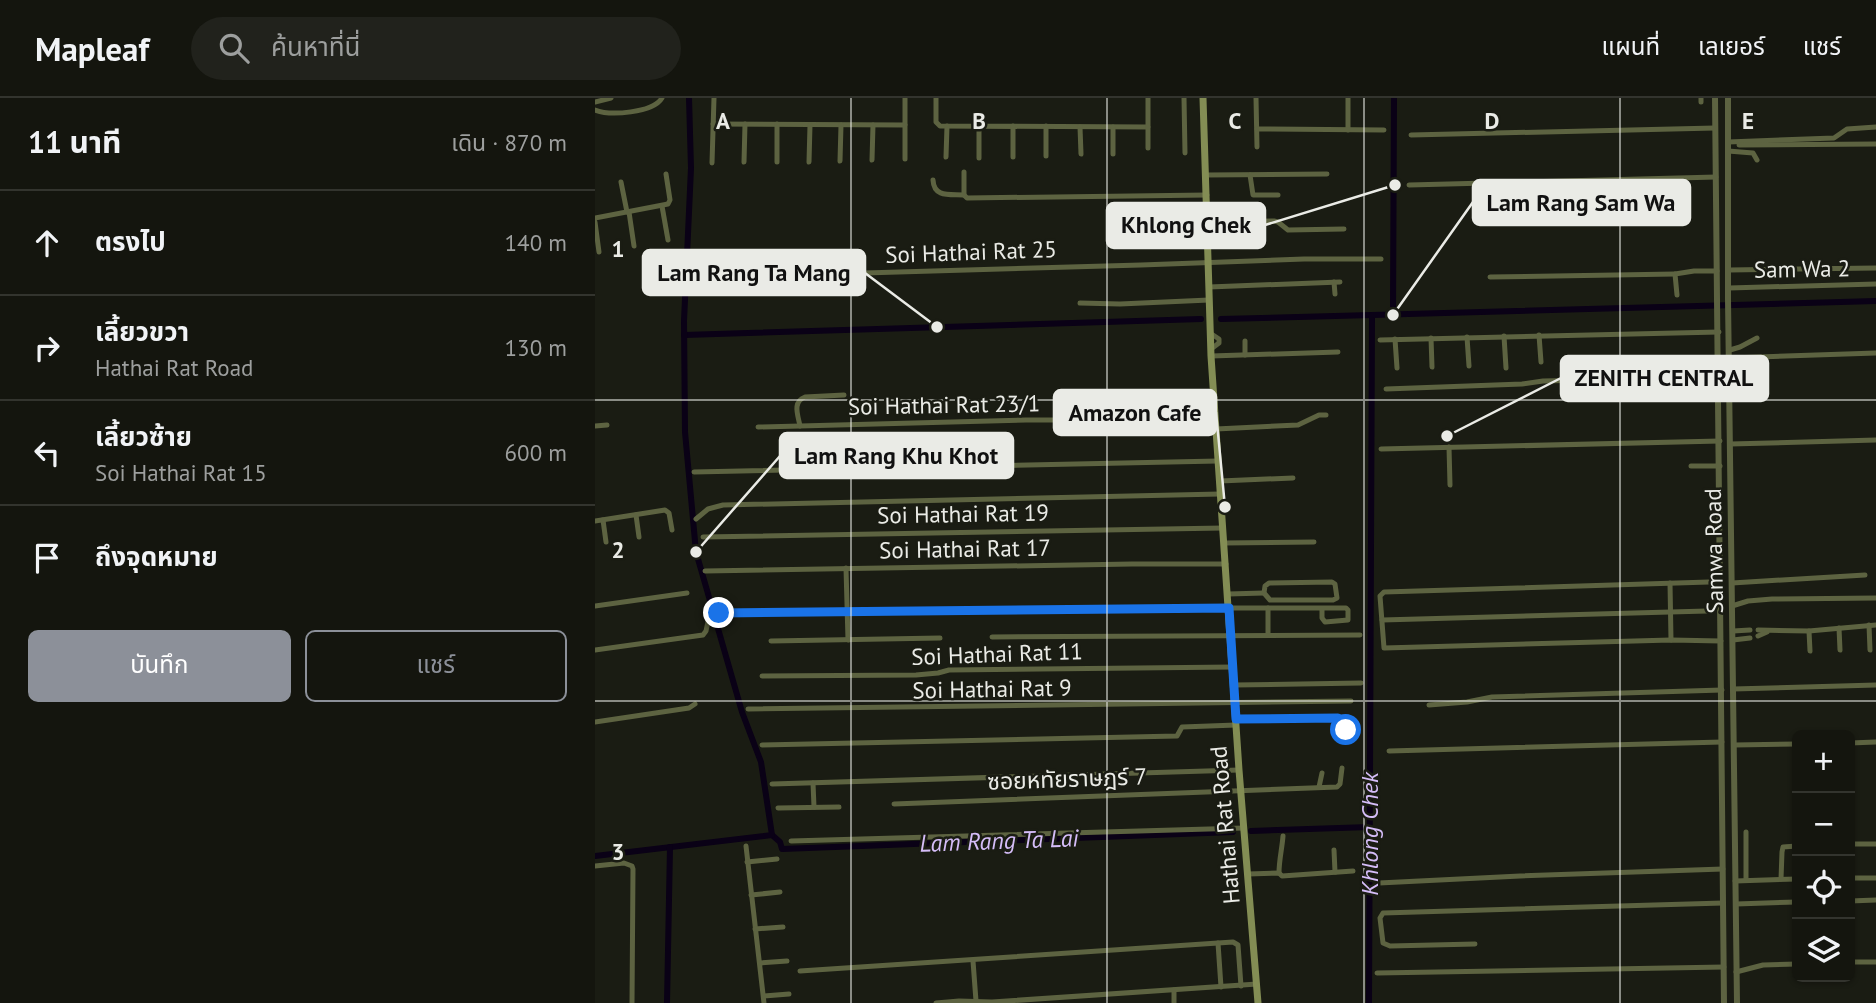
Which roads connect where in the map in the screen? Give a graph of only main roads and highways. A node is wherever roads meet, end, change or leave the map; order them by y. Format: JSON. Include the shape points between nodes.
{"nodes":[{"id":1,"x":1203,"y":98,"type":"edge"},
{"id":2,"x":1258,"y":1003,"type":"edge"}],
"edges":[{"from":1,"to":2,"type":"main road","name":"Hathai Rat Road","via":[[1211,353]]}]}
